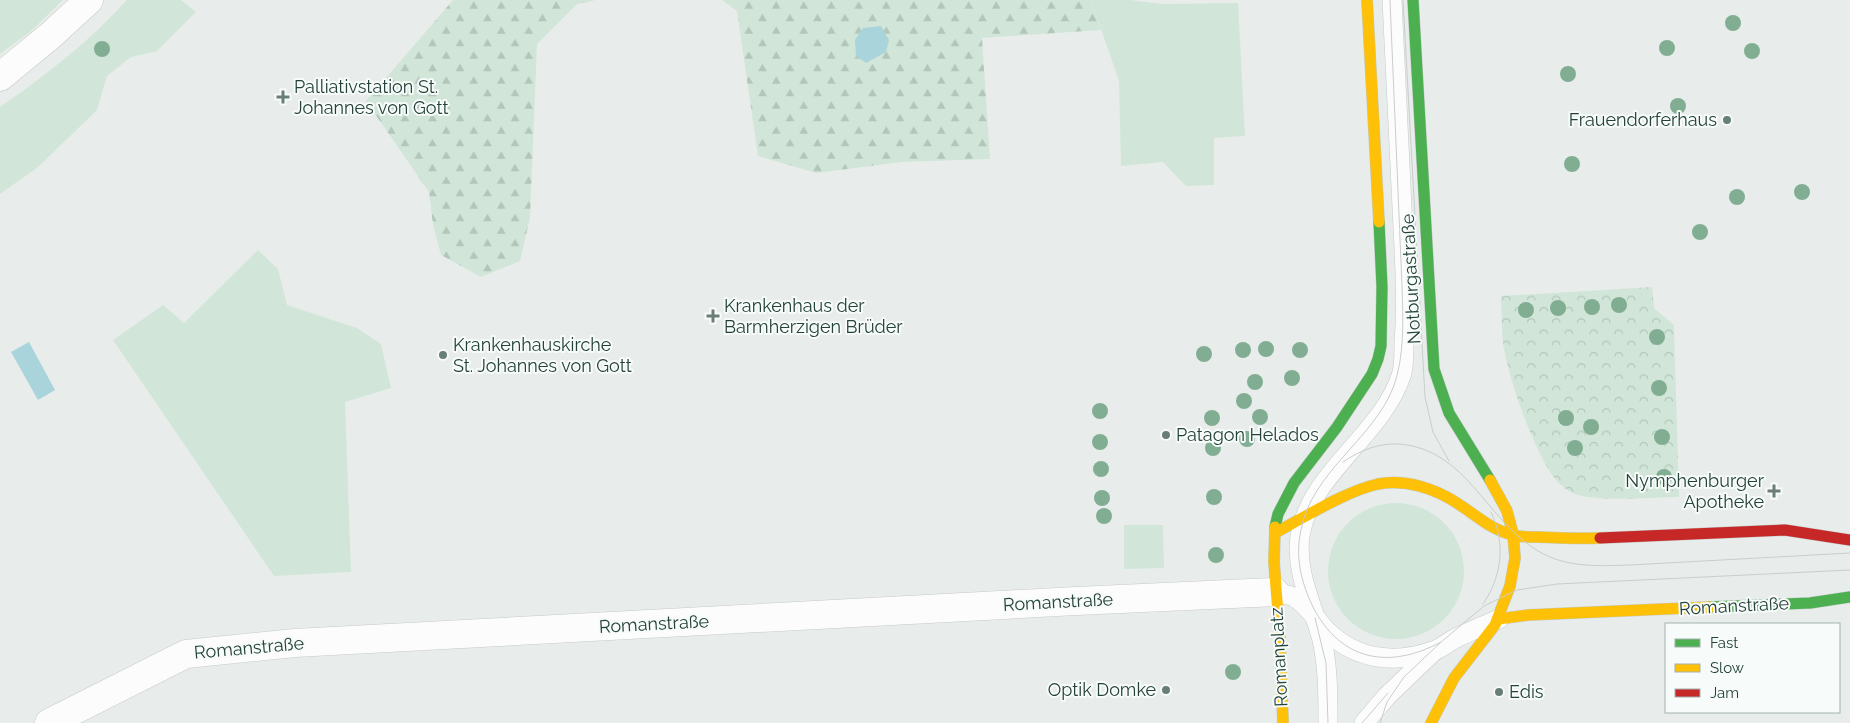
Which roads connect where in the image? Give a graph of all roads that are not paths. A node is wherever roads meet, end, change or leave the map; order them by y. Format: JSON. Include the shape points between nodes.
{"nodes":[{"id":1,"x":89,"y":0,"type":"edge"},
{"id":2,"x":1367,"y":0,"type":"edge"},
{"id":3,"x":1392,"y":0,"type":"edge"},
{"id":4,"x":1412,"y":0,"type":"edge"},
{"id":5,"x":0,"y":77,"type":"edge"},
{"id":6,"x":1406,"y":325,"type":"junction"},
{"id":7,"x":1372,"y":374,"type":"junction"},
{"id":8,"x":1294,"y":483,"type":"joint"},
{"id":9,"x":1305,"y":516,"type":"junction"},
{"id":10,"x":1275,"y":533,"type":"junction"},
{"id":11,"x":1514,"y":536,"type":"junction"},
{"id":12,"x":1850,"y":540,"type":"edge"},
{"id":13,"x":1275,"y":592,"type":"junction"},
{"id":14,"x":1850,"y":597,"type":"edge"},
{"id":15,"x":1314,"y":616,"type":"junction"},
{"id":16,"x":1499,"y":619,"type":"junction"},
{"id":17,"x":1434,"y":651,"type":"junction"},
{"id":18,"x":48,"y":723,"type":"edge"},
{"id":19,"x":1283,"y":723,"type":"edge"},
{"id":20,"x":1328,"y":723,"type":"edge"},
{"id":21,"x":1364,"y":723,"type":"edge"},
{"id":22,"x":1431,"y":723,"type":"edge"}],
"edges":[{"from":1,"to":5,"type":"street"},
{"from":2,"to":7,"type":"main road","name":"Notburgastraße","via":[[1382,287],[1381,346]]},
{"from":3,"to":6,"type":"lane"},
{"from":4,"to":11,"type":"main road","name":"Notburgastraße","via":[[1434,369],[1441,396],[1452,419],[1507,508]]},
{"from":6,"to":7,"type":"lane","via":[[1396,345]]},
{"from":6,"to":9,"type":"lane","via":[[1402,371],[1393,397],[1323,485]]},
{"from":7,"to":8,"type":"main road","name":"Notburgastraße"},
{"from":8,"to":10,"type":"main road","name":"Romanplatz","via":[[1278,514]]},
{"from":9,"to":10,"type":"main road"},
{"from":9,"to":11,"type":"main road","via":[[1359,489],[1400,482],[1439,493],[1492,528]]},
{"from":9,"to":15,"type":"lane","via":[[1300,536],[1300,562]]},
{"from":10,"to":13,"type":"main road","name":"Romanplatz"},
{"from":11,"to":12,"type":"main road","via":[[1574,539],[1785,530]]},
{"from":11,"to":16,"type":"main road","via":[[1514,568]]},
{"from":13,"to":15,"type":"lane","name":"Romanplatz","via":[[1294,597]]},
{"from":13,"to":18,"type":"street","name":"Romanstraße","via":[[305,642],[186,654]]},
{"from":13,"to":19,"type":"main road","name":"Romanplatz"},
{"from":14,"to":16,"type":"main road","name":"Romanstraße","via":[[1810,603],[1528,615]]},
{"from":15,"to":17,"type":"lane","name":"Romanplatz","via":[[1343,644],[1374,658],[1400,659]]},
{"from":15,"to":20,"type":"lane","via":[[1326,663]]},
{"from":16,"to":17,"type":"lane","name":"Romanplatz"},
{"from":16,"to":22,"type":"main road","via":[[1456,674]]},
{"from":17,"to":21,"type":"lane"}]}
